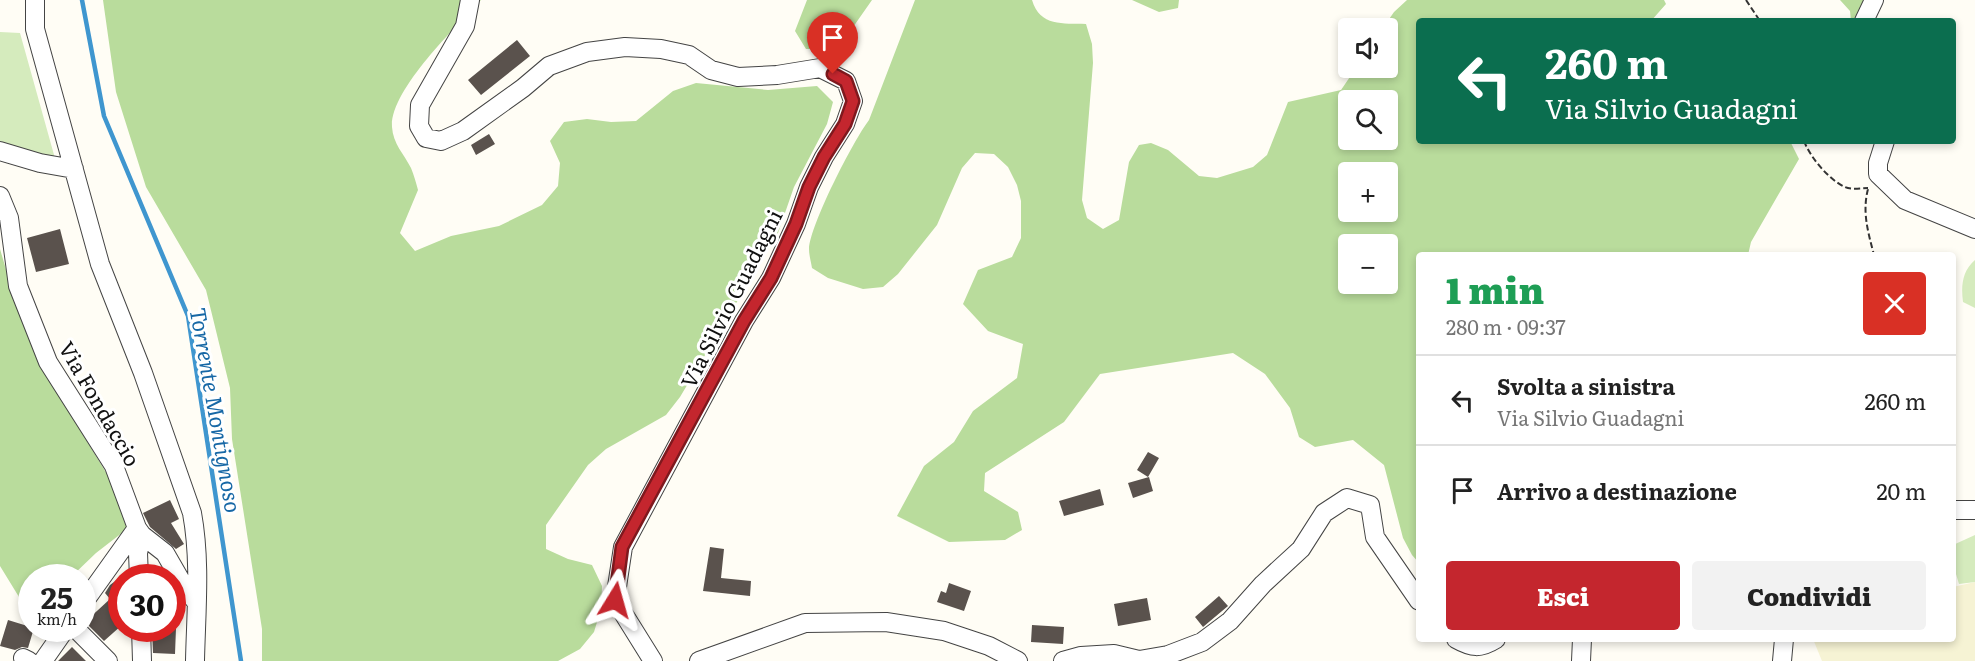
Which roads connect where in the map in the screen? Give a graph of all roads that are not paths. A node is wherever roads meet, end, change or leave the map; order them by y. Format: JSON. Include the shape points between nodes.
{"nodes":[{"id":1,"x":35,"y":0,"type":"edge"},
{"id":2,"x":470,"y":0,"type":"edge"},
{"id":3,"x":1874,"y":0,"type":"edge"},
{"id":4,"x":1865,"y":18,"type":"edge"},
{"id":5,"x":1884,"y":144,"type":"edge"},
{"id":6,"x":0,"y":151,"type":"edge"},
{"id":7,"x":74,"y":169,"type":"junction"},
{"id":8,"x":0,"y":196,"type":"edge"},
{"id":9,"x":1975,"y":229,"type":"edge"},
{"id":10,"x":1956,"y":510,"type":"edge"},
{"id":11,"x":1975,"y":510,"type":"edge"},
{"id":12,"x":140,"y":531,"type":"junction"},
{"id":13,"x":139,"y":564,"type":"edge"},
{"id":14,"x":96,"y":587,"type":"edge"},
{"id":15,"x":1416,"y":597,"type":"edge"},
{"id":16,"x":196,"y":602,"type":"junction"},
{"id":17,"x":56,"y":642,"type":"edge"},
{"id":18,"x":89,"y":642,"type":"edge"},
{"id":19,"x":141,"y":642,"type":"edge"},
{"id":20,"x":1462,"y":642,"type":"edge"},
{"id":21,"x":1492,"y":642,"type":"edge"},
{"id":22,"x":1582,"y":642,"type":"edge"},
{"id":23,"x":1784,"y":642,"type":"edge"},
{"id":24,"x":43,"y":661,"type":"edge"},
{"id":25,"x":108,"y":661,"type":"edge"},
{"id":26,"x":142,"y":661,"type":"edge"},
{"id":27,"x":195,"y":661,"type":"edge"},
{"id":28,"x":652,"y":661,"type":"edge"},
{"id":29,"x":699,"y":661,"type":"edge"},
{"id":30,"x":1017,"y":661,"type":"edge"},
{"id":31,"x":1063,"y":661,"type":"edge"},
{"id":32,"x":1581,"y":661,"type":"edge"},
{"id":33,"x":1782,"y":661,"type":"edge"}],
"edges":[{"from":1,"to":7,"type":"street","via":[[35,29]]},
{"from":2,"to":28,"type":"street","name":"Via Silvio Guadagni","via":[[465,26],[420,105],[419,126],[426,138],[441,141],[463,131],[549,66],[587,52],[625,47],[689,55],[711,70],[738,77],[820,68],[846,81],[853,101],[845,124],[809,187],[771,278],[622,547],[615,600]]},
{"from":3,"to":4,"type":"street"},
{"from":5,"to":9,"type":"street","via":[[1873,181],[1905,200]]},
{"from":6,"to":7,"type":"street","via":[[40,164]]},
{"from":7,"to":16,"type":"street","via":[[100,264],[192,513]]},
{"from":8,"to":12,"type":"street","name":"Via Fondaccio","via":[[9,218],[18,286],[48,362],[114,466]]},
{"from":10,"to":11,"type":"street"},
{"from":12,"to":13,"type":"street"},
{"from":12,"to":14,"type":"street"},
{"from":12,"to":16,"type":"street","name":"Via Fondaccio","via":[[165,554]]},
{"from":15,"to":31,"type":"street","via":[[1375,537],[1370,505],[1347,498],[1324,513],[1301,549],[1230,621],[1202,642],[1168,655],[1139,660],[1114,654]]},
{"from":16,"to":27,"type":"street"},
{"from":17,"to":24,"type":"street"},
{"from":18,"to":25,"type":"street"},
{"from":19,"to":26,"type":"street"},
{"from":20,"to":21,"type":"street","via":[[1470,646]]},
{"from":22,"to":32,"type":"street"},
{"from":23,"to":33,"type":"street"},
{"from":29,"to":30,"type":"street","via":[[805,623],[886,622],[944,631],[989,646]]}]}
